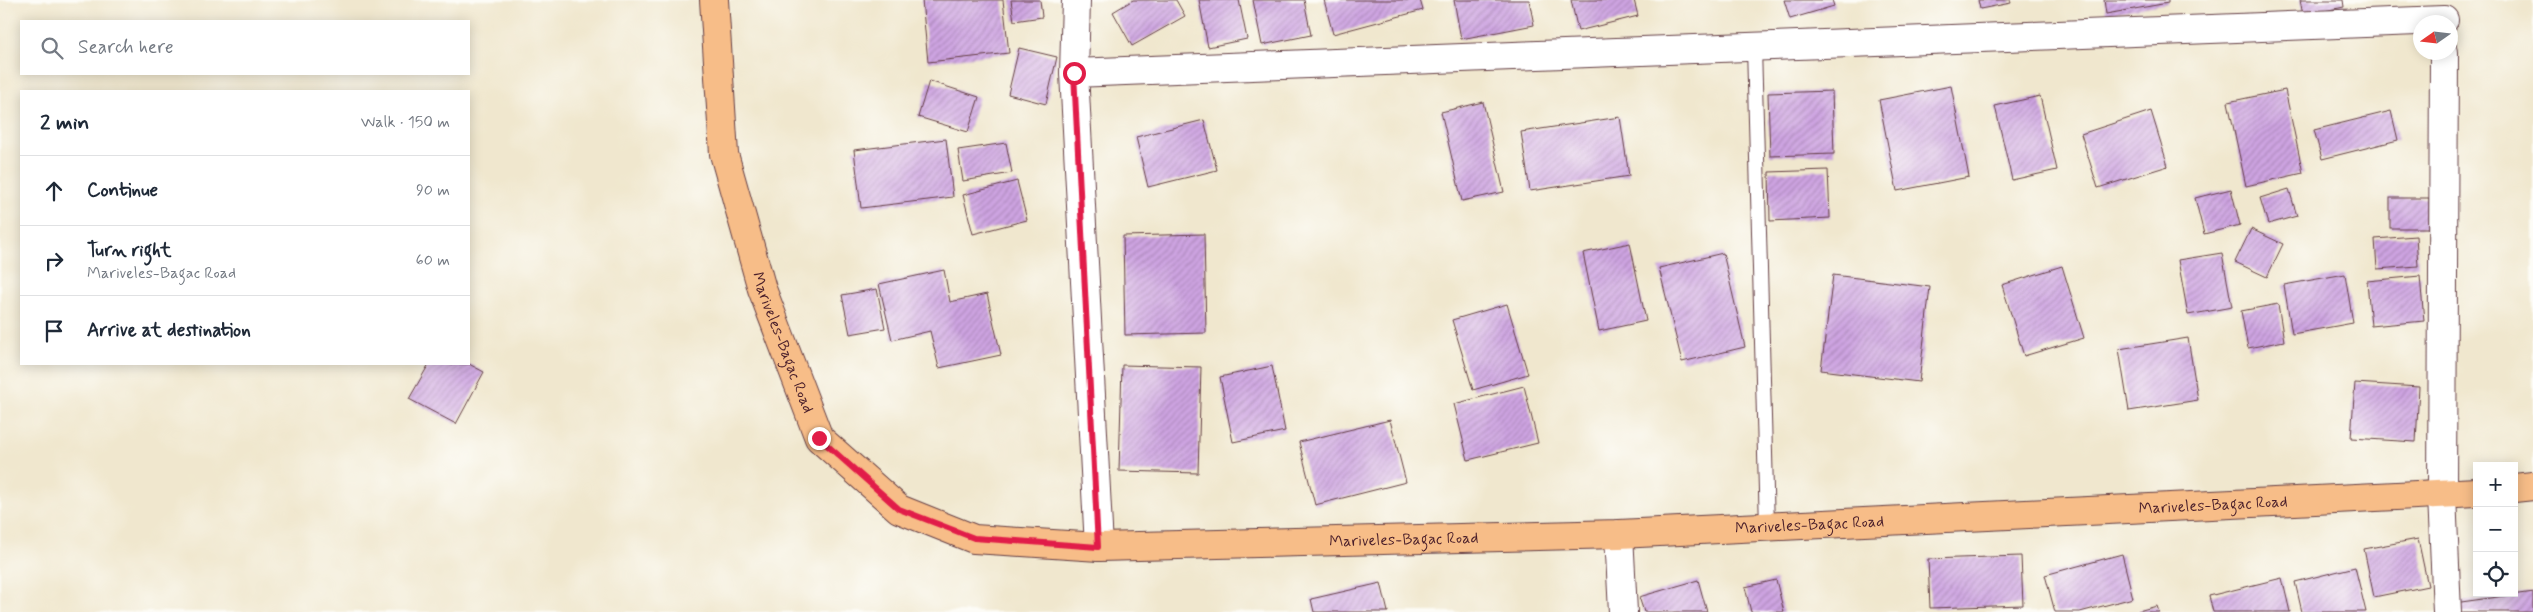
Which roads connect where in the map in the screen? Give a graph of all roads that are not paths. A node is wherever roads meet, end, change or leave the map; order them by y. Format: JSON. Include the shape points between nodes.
{"nodes":[{"id":1,"x":714,"y":0,"type":"edge"},
{"id":2,"x":1076,"y":0,"type":"edge"},
{"id":3,"x":2444,"y":14,"type":"edge"},
{"id":4,"x":1754,"y":46,"type":"junction"},
{"id":5,"x":2444,"y":60,"type":"edge"},
{"id":6,"x":1074,"y":73,"type":"junction"},
{"id":7,"x":2533,"y":486,"type":"edge"},
{"id":8,"x":2518,"y":488,"type":"edge"},
{"id":9,"x":2473,"y":492,"type":"edge"},
{"id":10,"x":2442,"y":495,"type":"junction"},
{"id":11,"x":1768,"y":527,"type":"junction"},
{"id":12,"x":1619,"y":534,"type":"junction"},
{"id":13,"x":1098,"y":547,"type":"junction"},
{"id":14,"x":1622,"y":612,"type":"edge"},
{"id":15,"x":2448,"y":612,"type":"edge"}],
"edges":[{"from":1,"to":13,"type":"main road","name":"Mariveles-Bagac Road","via":[[724,154],[762,289],[819,438],[899,509],[974,538]]},
{"from":2,"to":6,"type":"street"},
{"from":3,"to":4,"type":"street"},
{"from":4,"to":6,"type":"street"},
{"from":4,"to":11,"type":"lane"},
{"from":5,"to":10,"type":"street"},
{"from":6,"to":13,"type":"street"},
{"from":7,"to":8,"type":"main road"},
{"from":9,"to":10,"type":"main road","name":"Mariveles-Bagac Road"},
{"from":10,"to":11,"type":"main road","name":"Mariveles-Bagac Road"},
{"from":10,"to":15,"type":"street"},
{"from":11,"to":12,"type":"main road","name":"Mariveles-Bagac Road"},
{"from":12,"to":13,"type":"main road","name":"Mariveles-Bagac Road"},
{"from":12,"to":14,"type":"street"}]}
